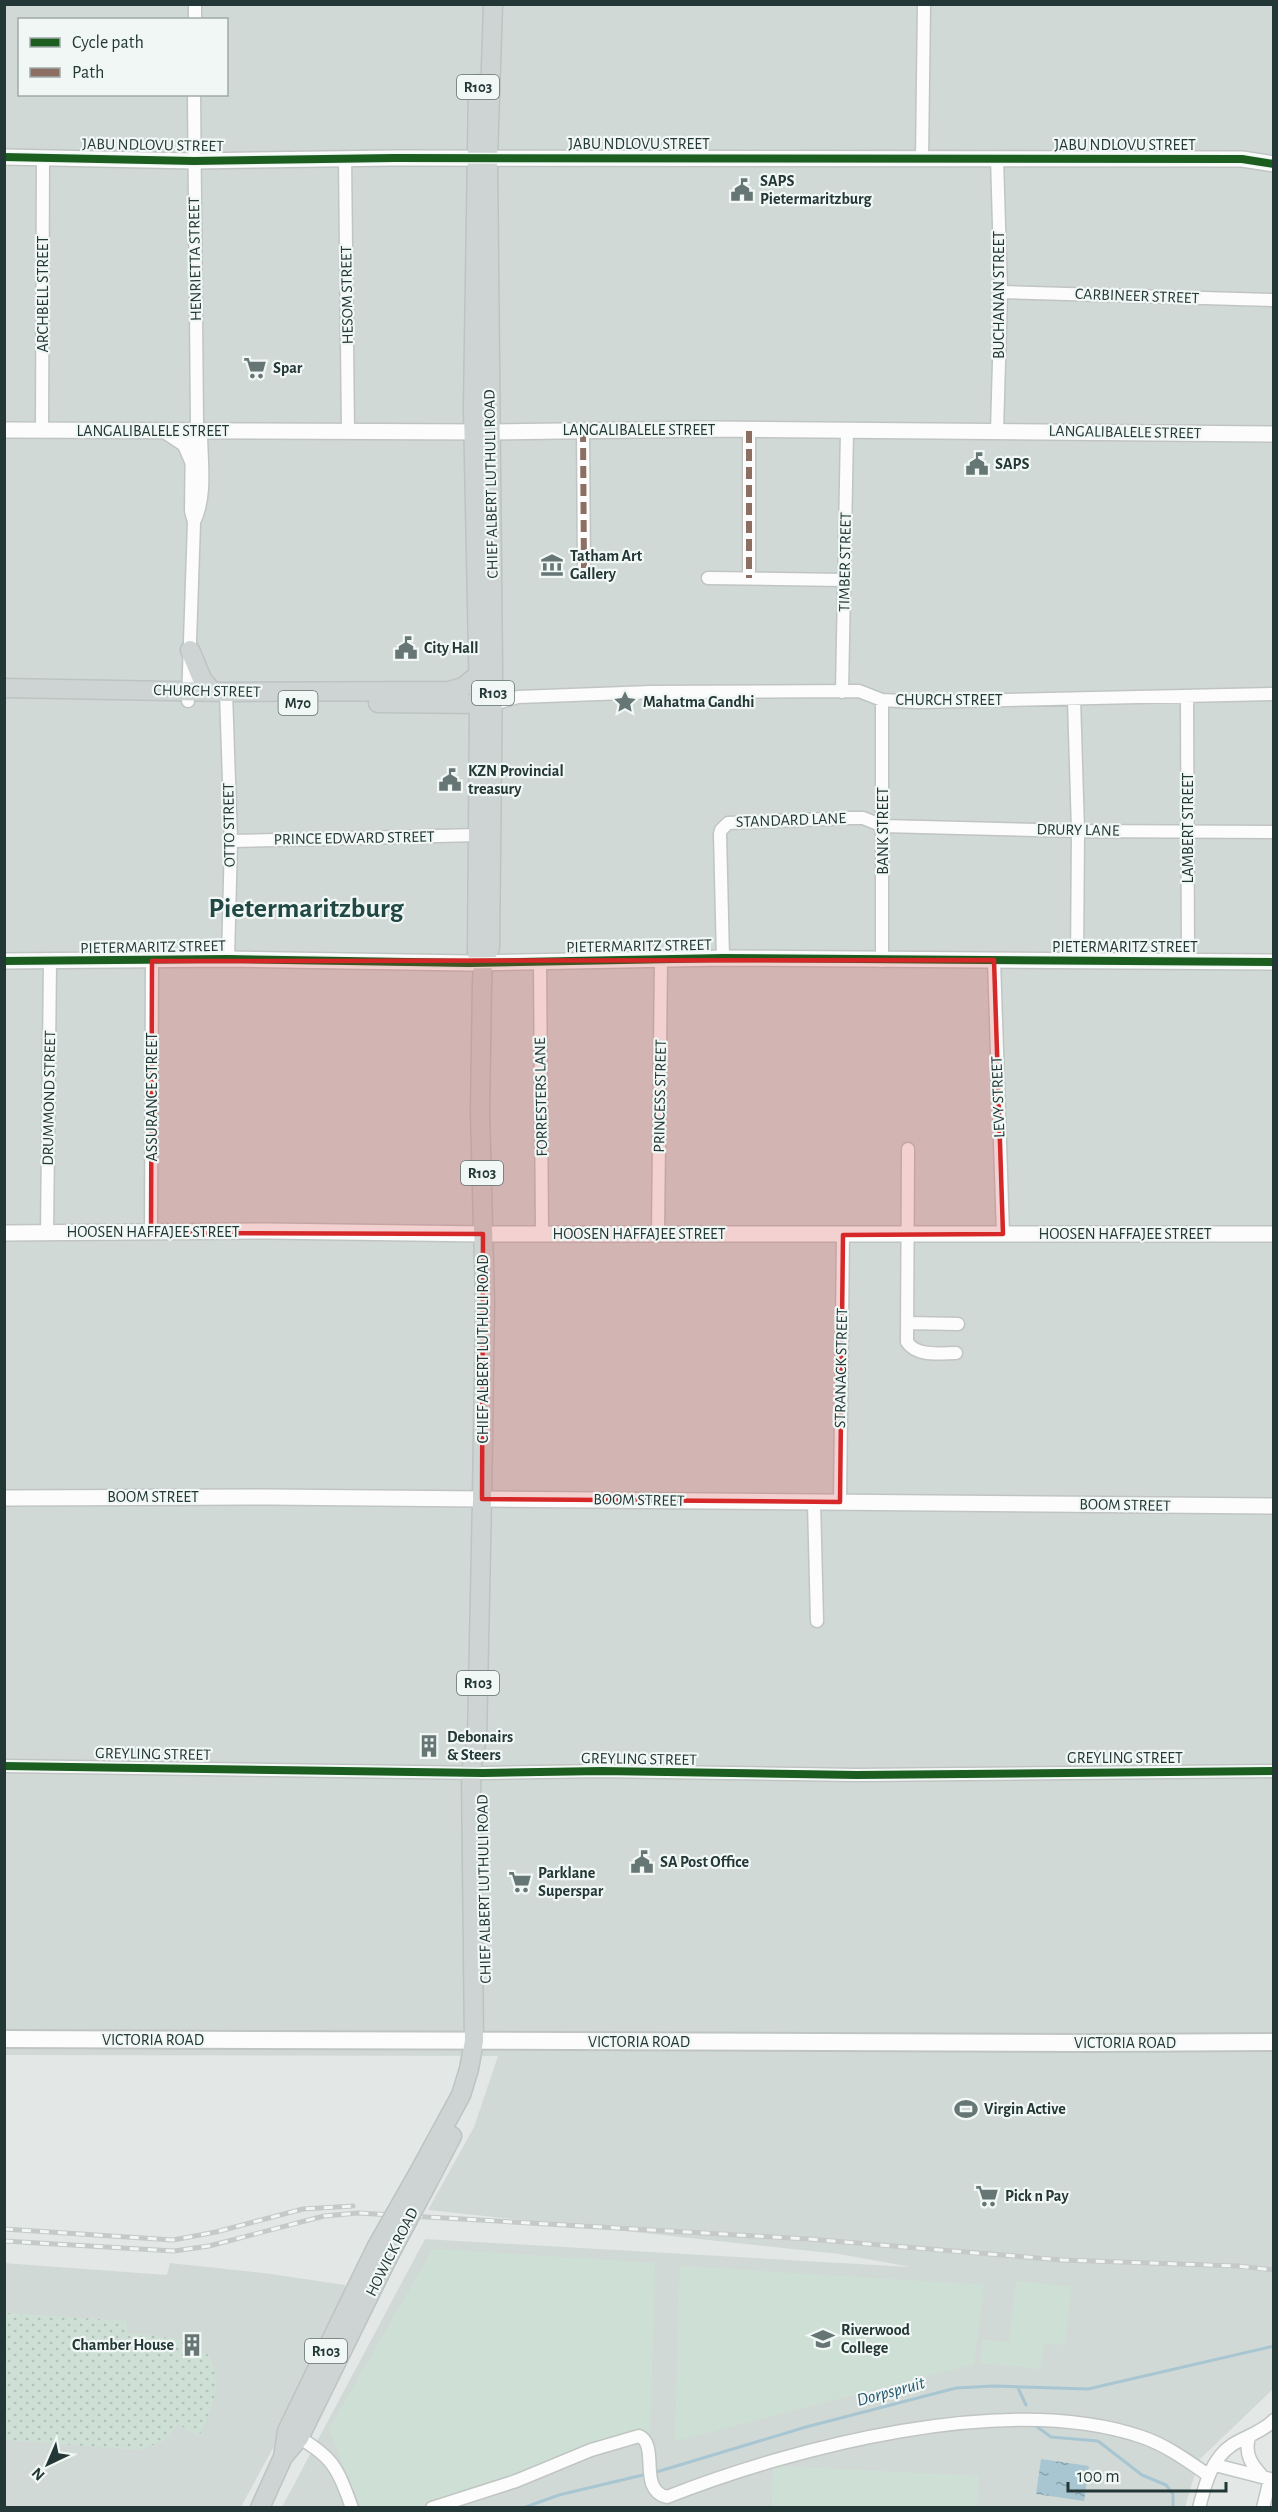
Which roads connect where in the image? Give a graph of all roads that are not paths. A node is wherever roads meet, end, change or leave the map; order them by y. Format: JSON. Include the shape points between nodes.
{"nodes":[{"id":1,"x":481,"y":4,"type":"edge"},
{"id":2,"x":493,"y":4,"type":"edge"},
{"id":3,"x":924,"y":4,"type":"edge"},
{"id":4,"x":194,"y":96,"type":"edge"},
{"id":5,"x":1274,"y":152,"type":"edge"},
{"id":6,"x":4,"y":158,"type":"edge"},
{"id":7,"x":43,"y":158,"type":"junction"},
{"id":8,"x":482,"y":158,"type":"junction"},
{"id":9,"x":922,"y":158,"type":"junction"},
{"id":10,"x":997,"y":158,"type":"junction"},
{"id":11,"x":345,"y":159,"type":"junction"},
{"id":12,"x":1242,"y":159,"type":"junction"},
{"id":13,"x":194,"y":161,"type":"junction"},
{"id":14,"x":1274,"y":164,"type":"edge"},
{"id":15,"x":1000,"y":292,"type":"junction"},
{"id":16,"x":1274,"y":300,"type":"edge"},
{"id":17,"x":197,"y":429,"type":"junction"},
{"id":18,"x":4,"y":430,"type":"edge"},
{"id":19,"x":583,"y":430,"type":"junction"},
{"id":20,"x":42,"y":431,"type":"junction"},
{"id":21,"x":348,"y":431,"type":"junction"},
{"id":22,"x":749,"y":431,"type":"junction"},
{"id":23,"x":847,"y":431,"type":"junction"},
{"id":24,"x":997,"y":431,"type":"junction"},
{"id":25,"x":167,"y":432,"type":"junction"},
{"id":26,"x":482,"y":432,"type":"junction"},
{"id":27,"x":1274,"y":434,"type":"edge"},
{"id":28,"x":192,"y":460,"type":"junction"},
{"id":29,"x":194,"y":522,"type":"junction"},
{"id":30,"x":584,"y":572,"type":"dead end"},
{"id":31,"x":749,"y":578,"type":"junction"},
{"id":32,"x":708,"y":579,"type":"dead end"},
{"id":33,"x":844,"y":580,"type":"junction"},
{"id":34,"x":190,"y":650,"type":"junction"},
{"id":35,"x":478,"y":675,"type":"junction"},
{"id":36,"x":4,"y":688,"type":"edge"},
{"id":37,"x":842,"y":692,"type":"junction"},
{"id":38,"x":1274,"y":694,"type":"edge"},
{"id":39,"x":221,"y":695,"type":"junction"},
{"id":40,"x":188,"y":696,"type":"junction"},
{"id":41,"x":1187,"y":696,"type":"junction"},
{"id":42,"x":4,"y":699,"type":"edge"},
{"id":43,"x":488,"y":699,"type":"junction"},
{"id":44,"x":1074,"y":699,"type":"junction"},
{"id":45,"x":882,"y":700,"type":"junction"},
{"id":46,"x":883,"y":826,"type":"junction"},
{"id":47,"x":1078,"y":831,"type":"junction"},
{"id":48,"x":1187,"y":831,"type":"junction"},
{"id":49,"x":1274,"y":832,"type":"edge"},
{"id":50,"x":478,"y":835,"type":"junction"},
{"id":51,"x":231,"y":841,"type":"junction"},
{"id":52,"x":723,"y":958,"type":"junction"},
{"id":53,"x":228,"y":959,"type":"junction"},
{"id":54,"x":661,"y":959,"type":"junction"},
{"id":55,"x":994,"y":960,"type":"junction"},
{"id":56,"x":1077,"y":960,"type":"junction"},
{"id":57,"x":1188,"y":960,"type":"junction"},
{"id":58,"x":152,"y":961,"type":"junction"},
{"id":59,"x":540,"y":961,"type":"junction"},
{"id":60,"x":882,"y":961,"type":"junction"},
{"id":61,"x":4,"y":962,"type":"edge"},
{"id":62,"x":50,"y":962,"type":"junction"},
{"id":63,"x":483,"y":962,"type":"junction"},
{"id":64,"x":1274,"y":962,"type":"edge"},
{"id":65,"x":908,"y":1149,"type":"dead end"},
{"id":66,"x":4,"y":1233,"type":"edge"},
{"id":67,"x":47,"y":1233,"type":"junction"},
{"id":68,"x":151,"y":1233,"type":"junction"},
{"id":69,"x":542,"y":1233,"type":"junction"},
{"id":70,"x":658,"y":1233,"type":"junction"},
{"id":71,"x":483,"y":1234,"type":"junction"},
{"id":72,"x":909,"y":1234,"type":"junction"},
{"id":73,"x":1003,"y":1234,"type":"junction"},
{"id":74,"x":1274,"y":1234,"type":"edge"},
{"id":75,"x":843,"y":1235,"type":"junction"},
{"id":76,"x":908,"y":1323,"type":"junction"},
{"id":77,"x":958,"y":1324,"type":"dead end"},
{"id":78,"x":956,"y":1353,"type":"dead end"},
{"id":79,"x":4,"y":1498,"type":"edge"},
{"id":80,"x":482,"y":1498,"type":"junction"},
{"id":81,"x":814,"y":1502,"type":"junction"},
{"id":82,"x":840,"y":1502,"type":"junction"},
{"id":83,"x":1274,"y":1506,"type":"edge"},
{"id":84,"x":817,"y":1622,"type":"dead end"},
{"id":85,"x":4,"y":1766,"type":"edge"},
{"id":86,"x":1274,"y":1771,"type":"edge"},
{"id":87,"x":477,"y":1773,"type":"junction"},
{"id":88,"x":4,"y":2039,"type":"edge"},
{"id":89,"x":480,"y":2041,"type":"junction"},
{"id":90,"x":1274,"y":2042,"type":"edge"},
{"id":91,"x":1274,"y":2420,"type":"edge"},
{"id":92,"x":293,"y":2434,"type":"junction"},
{"id":93,"x":1249,"y":2438,"type":"junction"},
{"id":94,"x":1212,"y":2470,"type":"junction"},
{"id":95,"x":1269,"y":2479,"type":"edge"},
{"id":96,"x":260,"y":2508,"type":"edge"},
{"id":97,"x":352,"y":2508,"type":"edge"},
{"id":98,"x":432,"y":2508,"type":"edge"},
{"id":99,"x":1199,"y":2508,"type":"edge"},
{"id":100,"x":1263,"y":2508,"type":"edge"}],
"edges":[{"from":1,"to":8,"type":"main road","name":"CHIEF ALBERT LUTHULI ROAD","number":"R103"},
{"from":2,"to":8,"type":"main road","name":"CHIEF ALBERT LUTHULI ROAD","number":"R103"},
{"from":3,"to":9,"type":"street"},
{"from":4,"to":13,"type":"street","name":"HENRIETTA STREET"},
{"from":5,"to":12,"type":"street","name":"JABU NDLOVU STREET"},
{"from":6,"to":7,"type":"street","name":"JABU NDLOVU STREET"},
{"from":7,"to":13,"type":"street","name":"JABU NDLOVU STREET"},
{"from":7,"to":20,"type":"street","name":"ARCHBELL STREET"},
{"from":8,"to":9,"type":"street","name":"JABU NDLOVU STREET"},
{"from":8,"to":11,"type":"street","name":"JABU NDLOVU STREET"},
{"from":8,"to":26,"type":"main road","name":"CHIEF ALBERT LUTHULI ROAD","number":"R103"},
{"from":9,"to":10,"type":"street","name":"JABU NDLOVU STREET"},
{"from":10,"to":12,"type":"street","name":"JABU NDLOVU STREET"},
{"from":10,"to":15,"type":"street","name":"BUCHANAN STREET"},
{"from":11,"to":13,"type":"street","name":"JABU NDLOVU STREET"},
{"from":11,"to":21,"type":"street","name":"HESOM STREET"},
{"from":12,"to":14,"type":"street","name":"JABU NDLOVU STREET"},
{"from":13,"to":17,"type":"street","name":"HENRIETTA STREET"},
{"from":15,"to":16,"type":"street","name":"CARBINEER STREET"},
{"from":15,"to":24,"type":"street","name":"BUCHANAN STREET"},
{"from":17,"to":21,"type":"street","name":"LANGALIBALELE STREET"},
{"from":17,"to":25,"type":"street","name":"LANGALIBALELE STREET"},
{"from":17,"to":28,"type":"street","name":"HENRIETTA STREET"},
{"from":17,"to":29,"type":"street","name":"HENRIETTA STREET","via":[[201,508]]},
{"from":18,"to":20,"type":"street","name":"LANGALIBALELE STREET"},
{"from":19,"to":22,"type":"street","name":"LANGALIBALELE STREET"},
{"from":19,"to":26,"type":"street","name":"LANGALIBALELE STREET"},
{"from":19,"to":30,"type":"street"},
{"from":20,"to":25,"type":"street","name":"LANGALIBALELE STREET"},
{"from":21,"to":26,"type":"street","name":"LANGALIBALELE STREET"},
{"from":22,"to":23,"type":"street","name":"LANGALIBALELE STREET"},
{"from":22,"to":31,"type":"street"},
{"from":23,"to":24,"type":"street","name":"LANGALIBALELE STREET"},
{"from":23,"to":33,"type":"street","name":"TIMBER STREET"},
{"from":24,"to":27,"type":"street","name":"LANGALIBALELE STREET"},
{"from":25,"to":28,"type":"street","via":[[185,444]]},
{"from":26,"to":35,"type":"main road","name":"CHIEF ALBERT LUTHULI ROAD","number":"R103"},
{"from":26,"to":43,"type":"main road","name":"CHIEF ALBERT LUTHULI ROAD","number":"R103"},
{"from":28,"to":29,"type":"street","name":"HENRIETTA STREET"},
{"from":29,"to":34,"type":"street","name":"HENRIETTA STREET"},
{"from":31,"to":32,"type":"street"},
{"from":31,"to":33,"type":"street"},
{"from":33,"to":37,"type":"street","name":"TIMBER STREET"},
{"from":34,"to":39,"type":"main road","via":[[202,679]]},
{"from":34,"to":40,"type":"street","name":"HENRIETTA STREET"},
{"from":35,"to":39,"type":"main road","name":"CHURCH STREET","number":"M70","via":[[463,687],[449,691]]},
{"from":35,"to":43,"type":"main road","name":"CHIEF ALBERT LUTHULI ROAD","number":"R103"},
{"from":36,"to":40,"type":"main road","name":"CHURCH STREET","number":"M70"},
{"from":37,"to":43,"type":"street","name":"CHURCH STREET"},
{"from":37,"to":45,"type":"street","name":"CHURCH STREET","via":[[865,693]]},
{"from":38,"to":41,"type":"street","name":"CHURCH STREET"},
{"from":39,"to":40,"type":"main road","name":"CHURCH STREET","number":"M70"},
{"from":39,"to":43,"type":"main road","name":"CHURCH STREET","number":"M70"},
{"from":39,"to":51,"type":"street","name":"OTTO STREET"},
{"from":40,"to":42,"type":"main road","name":"CHURCH STREET","number":"M70"},
{"from":41,"to":44,"type":"street","name":"CHURCH STREET"},
{"from":41,"to":48,"type":"street","name":"LAMBERT STREET"},
{"from":43,"to":50,"type":"main road","name":"CHIEF ALBERT LUTHULI ROAD","number":"R103"},
{"from":43,"to":63,"type":"main road","name":"CHIEF ALBERT LUTHULI ROAD","number":"R103","via":[[490,948]]},
{"from":44,"to":45,"type":"street","name":"CHURCH STREET"},
{"from":44,"to":47,"type":"street"},
{"from":45,"to":46,"type":"street","name":"BANK STREET"},
{"from":46,"to":47,"type":"street","name":"DRURY LANE"},
{"from":46,"to":52,"type":"street","name":"STANDARD LANE","via":[[863,818],[724,825],[720,834]]},
{"from":46,"to":60,"type":"street","name":"BANK STREET"},
{"from":47,"to":48,"type":"street","name":"DRURY LANE"},
{"from":47,"to":56,"type":"street"},
{"from":48,"to":49,"type":"street","name":"DRURY LANE"},
{"from":48,"to":57,"type":"street","name":"LAMBERT STREET"},
{"from":50,"to":51,"type":"street","name":"PRINCE EDWARD STREET"},
{"from":50,"to":63,"type":"main road","name":"CHIEF ALBERT LUTHULI ROAD","number":"R103","via":[[477,954]]},
{"from":51,"to":53,"type":"street","name":"OTTO STREET"},
{"from":52,"to":54,"type":"street","name":"PIETERMARITZ STREET"},
{"from":52,"to":60,"type":"street","name":"PIETERMARITZ STREET"},
{"from":53,"to":58,"type":"street","name":"PIETERMARITZ STREET"},
{"from":53,"to":63,"type":"street","name":"PIETERMARITZ STREET"},
{"from":54,"to":59,"type":"street","name":"PIETERMARITZ STREET"},
{"from":54,"to":70,"type":"street","name":"PRINCESS STREET"},
{"from":55,"to":56,"type":"street","name":"PIETERMARITZ STREET"},
{"from":55,"to":60,"type":"street","name":"PIETERMARITZ STREET"},
{"from":55,"to":73,"type":"street","name":"LEVY STREET"},
{"from":56,"to":57,"type":"street","name":"PIETERMARITZ STREET"},
{"from":57,"to":64,"type":"street","name":"PIETERMARITZ STREET"},
{"from":58,"to":62,"type":"street","name":"PIETERMARITZ STREET"},
{"from":58,"to":68,"type":"street","name":"ASSURANCE STREET"},
{"from":59,"to":63,"type":"street","name":"PIETERMARITZ STREET"},
{"from":59,"to":69,"type":"street","name":"FORRESTERS LANE"},
{"from":61,"to":62,"type":"street","name":"PIETERMARITZ STREET"},
{"from":62,"to":67,"type":"street","name":"DRUMMOND STREET"},
{"from":63,"to":71,"type":"main road","name":"CHIEF ALBERT LUTHULI ROAD","number":"R103"},
{"from":65,"to":72,"type":"street"},
{"from":66,"to":67,"type":"street","name":"HOOSEN HAFFAJEE STREET"},
{"from":67,"to":68,"type":"street","name":"HOOSEN HAFFAJEE STREET"},
{"from":68,"to":71,"type":"street","name":"HOOSEN HAFFAJEE STREET"},
{"from":69,"to":70,"type":"street","name":"HOOSEN HAFFAJEE STREET"},
{"from":69,"to":71,"type":"street","name":"HOOSEN HAFFAJEE STREET"},
{"from":70,"to":75,"type":"street","name":"HOOSEN HAFFAJEE STREET"},
{"from":71,"to":80,"type":"main road","name":"CHIEF ALBERT LUTHULI ROAD","number":"R103"},
{"from":72,"to":73,"type":"street","name":"HOOSEN HAFFAJEE STREET"},
{"from":72,"to":75,"type":"street","name":"HOOSEN HAFFAJEE STREET"},
{"from":72,"to":76,"type":"street"},
{"from":73,"to":74,"type":"street","name":"HOOSEN HAFFAJEE STREET"},
{"from":75,"to":82,"type":"street","name":"STRANACK STREET"},
{"from":76,"to":77,"type":"street"},
{"from":76,"to":78,"type":"street","via":[[907,1342],[911,1348],[918,1352]]},
{"from":79,"to":80,"type":"street","name":"BOOM STREET"},
{"from":80,"to":81,"type":"street","name":"BOOM STREET"},
{"from":80,"to":87,"type":"main road","name":"CHIEF ALBERT LUTHULI ROAD","number":"R103"},
{"from":81,"to":82,"type":"street","name":"BOOM STREET"},
{"from":81,"to":84,"type":"street"},
{"from":82,"to":83,"type":"street","name":"BOOM STREET"},
{"from":85,"to":87,"type":"street","name":"GREYLING STREET"},
{"from":86,"to":87,"type":"street","name":"GREYLING STREET"},
{"from":87,"to":89,"type":"main road","name":"CHIEF ALBERT LUTHULI ROAD","number":"R103"},
{"from":88,"to":89,"type":"main road","name":"VICTORIA ROAD"},
{"from":89,"to":90,"type":"main road","name":"VICTORIA ROAD"},
{"from":89,"to":92,"type":"main road","name":"HOWICK ROAD","number":"R103","bridge":true,"via":[[481,2072],[471,2100],[382,2254]]},
{"from":91,"to":93,"type":"street"},
{"from":92,"to":96,"type":"main road","name":"HOWICK ROAD","number":"R103"},
{"from":92,"to":97,"type":"street","via":[[318,2449],[336,2467]]},
{"from":93,"to":94,"type":"street","via":[[1232,2445]]},
{"from":93,"to":95,"type":"street","via":[[1249,2458]]},
{"from":94,"to":95,"type":"street"},
{"from":94,"to":98,"type":"street","via":[[1123,2431],[1079,2423],[1002,2419],[871,2438],[730,2473],[666,2497],[652,2485],[648,2445],[639,2436]]},
{"from":94,"to":99,"type":"street"},
{"from":95,"to":100,"type":"street"}]}
